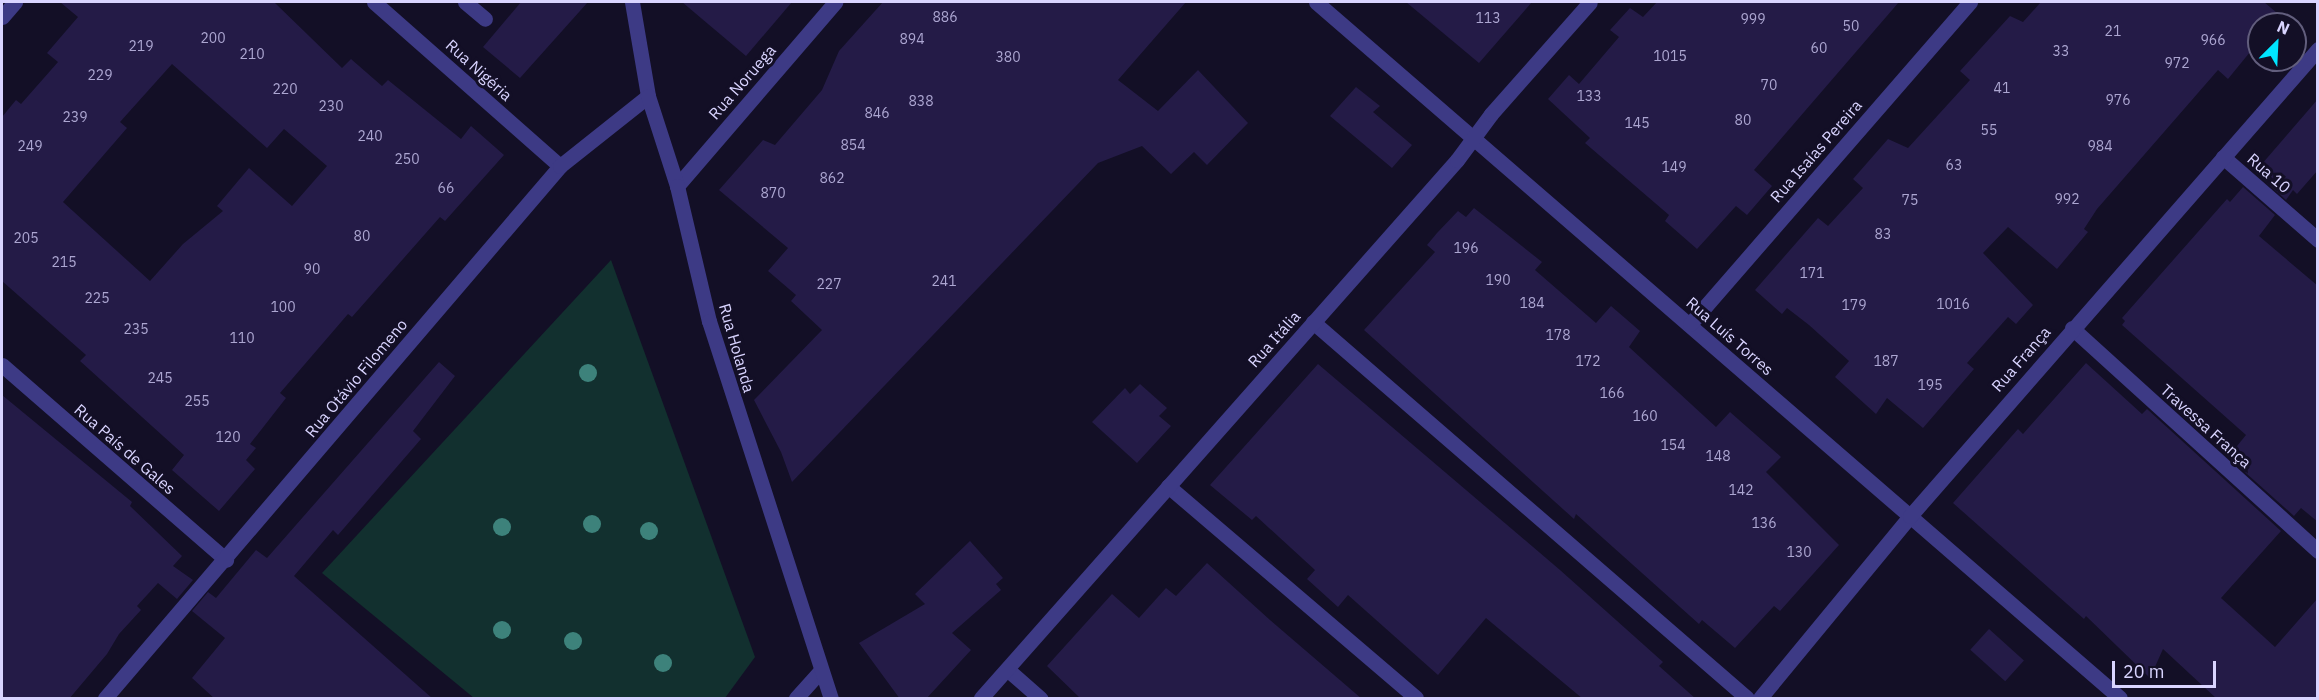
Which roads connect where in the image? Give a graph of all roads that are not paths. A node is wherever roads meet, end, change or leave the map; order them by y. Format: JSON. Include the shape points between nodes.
{"nodes":[{"id":1,"x":15,"y":2,"type":"edge"},
{"id":2,"x":374,"y":2,"type":"edge"},
{"id":3,"x":465,"y":2,"type":"edge"},
{"id":4,"x":632,"y":2,"type":"edge"},
{"id":5,"x":835,"y":2,"type":"edge"},
{"id":6,"x":1316,"y":2,"type":"edge"},
{"id":7,"x":1590,"y":2,"type":"edge"},
{"id":8,"x":1970,"y":2,"type":"edge"},
{"id":9,"x":2,"y":17,"type":"edge"},
{"id":10,"x":485,"y":19,"type":"dead end"},
{"id":11,"x":2318,"y":49,"type":"edge"},
{"id":12,"x":648,"y":96,"type":"junction"},
{"id":13,"x":1476,"y":138,"type":"junction"},
{"id":14,"x":2223,"y":157,"type":"junction"},
{"id":15,"x":560,"y":166,"type":"junction"},
{"id":16,"x":677,"y":186,"type":"junction"},
{"id":17,"x":2318,"y":240,"type":"edge"},
{"id":18,"x":1313,"y":322,"type":"junction"},
{"id":19,"x":1690,"y":324,"type":"junction"},
{"id":20,"x":2072,"y":328,"type":"junction"},
{"id":21,"x":2,"y":365,"type":"edge"},
{"id":22,"x":1168,"y":486,"type":"junction"},
{"id":23,"x":1910,"y":516,"type":"junction"},
{"id":24,"x":2318,"y":551,"type":"edge"},
{"id":25,"x":226,"y":560,"type":"junction"},
{"id":26,"x":1008,"y":670,"type":"junction"},
{"id":27,"x":820,"y":671,"type":"junction"},
{"id":28,"x":105,"y":699,"type":"edge"},
{"id":29,"x":796,"y":699,"type":"edge"},
{"id":30,"x":831,"y":699,"type":"edge"},
{"id":31,"x":981,"y":699,"type":"edge"},
{"id":32,"x":1040,"y":699,"type":"edge"},
{"id":33,"x":1416,"y":699,"type":"edge"},
{"id":34,"x":1747,"y":699,"type":"edge"},
{"id":35,"x":1760,"y":699,"type":"edge"},
{"id":36,"x":2120,"y":699,"type":"edge"}],
"edges":[{"from":1,"to":9,"type":"street"},
{"from":2,"to":15,"type":"street","name":"Rua Nigéria"},
{"from":3,"to":10,"type":"street"},
{"from":4,"to":12,"type":"street","name":"Rua Holanda"},
{"from":5,"to":16,"type":"street","name":"Rua Noruega"},
{"from":6,"to":13,"type":"street","name":"Rua Luís Torres"},
{"from":7,"to":13,"type":"street","name":"Rua Itália","via":[[1491,114]]},
{"from":8,"to":19,"type":"street","name":"Rua Isaías Pereira"},
{"from":11,"to":14,"type":"street","name":"Rua França"},
{"from":12,"to":15,"type":"street","name":"Rua Otávio Filomeno"},
{"from":12,"to":16,"type":"street","name":"Rua Holanda"},
{"from":13,"to":18,"type":"street","name":"Rua Itália"},
{"from":13,"to":19,"type":"street","name":"Rua Luís Torres"},
{"from":14,"to":17,"type":"street","name":"Rua 10"},
{"from":14,"to":20,"type":"street","name":"Rua França"},
{"from":15,"to":25,"type":"street","name":"Rua Otávio Filomeno"},
{"from":16,"to":27,"type":"street","name":"Rua Holanda","via":[[709,321]]},
{"from":18,"to":22,"type":"street","name":"Rua Itália"},
{"from":18,"to":34,"type":"street"},
{"from":19,"to":23,"type":"street","name":"Rua Luís Torres"},
{"from":20,"to":23,"type":"street","name":"Rua França"},
{"from":20,"to":24,"type":"street","name":"Travessa França"},
{"from":21,"to":25,"type":"street","name":"Rua País de Gales"},
{"from":22,"to":26,"type":"street","name":"Rua Itália"},
{"from":22,"to":33,"type":"street"},
{"from":23,"to":35,"type":"street","name":"Rua França"},
{"from":23,"to":36,"type":"street","name":"Rua Luís Torres"},
{"from":25,"to":28,"type":"street","name":"Rua Otávio Filomeno"},
{"from":26,"to":31,"type":"street","name":"Rua Itália"},
{"from":26,"to":32,"type":"street"},
{"from":27,"to":29,"type":"street"},
{"from":27,"to":30,"type":"street","name":"Rua Holanda"}]}
